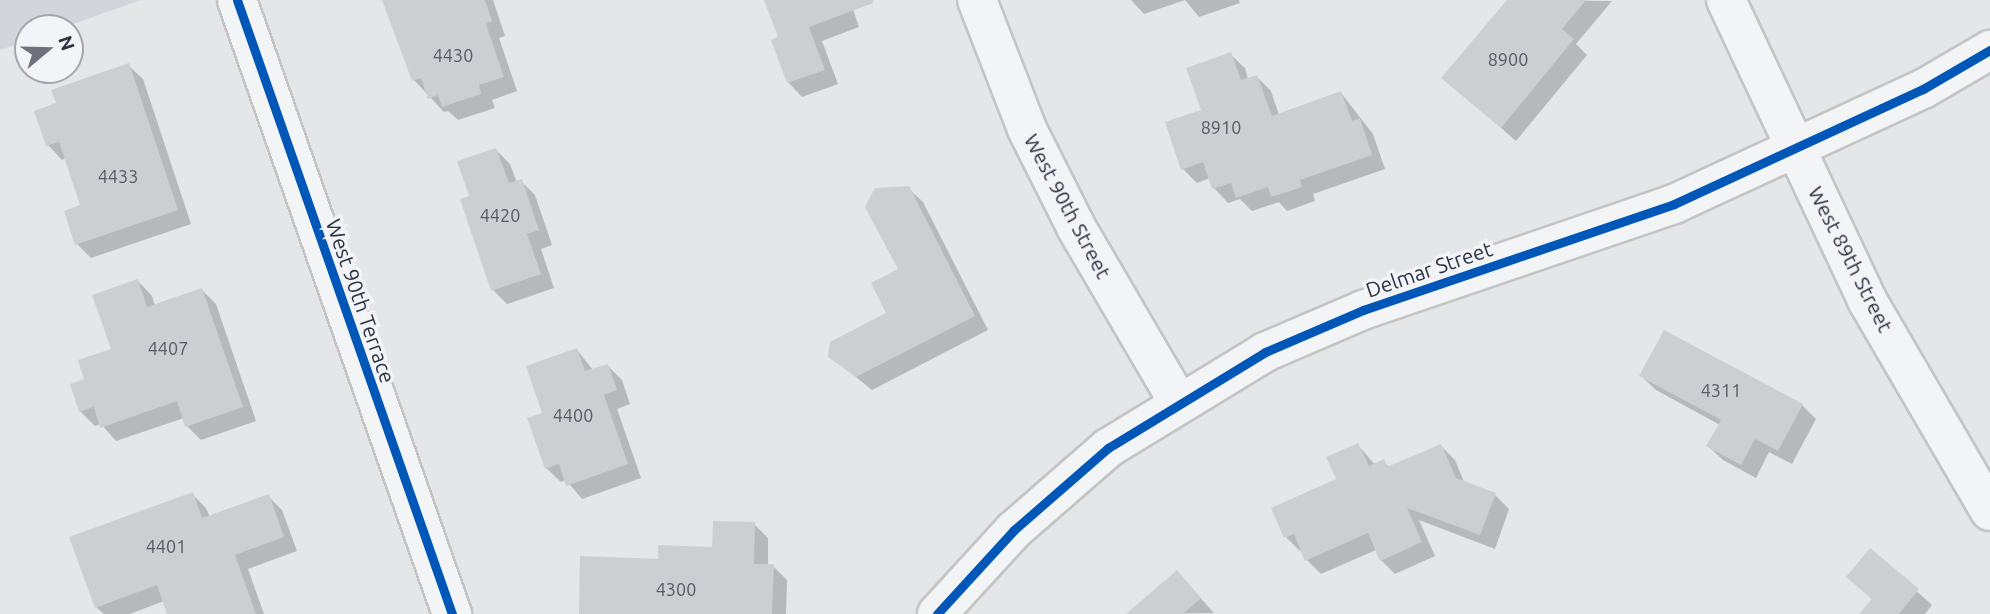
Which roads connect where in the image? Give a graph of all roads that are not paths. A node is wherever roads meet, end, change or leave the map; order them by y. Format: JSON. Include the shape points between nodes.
{"nodes":[{"id":1,"x":237,"y":0,"type":"edge"},
{"id":2,"x":977,"y":0,"type":"edge"},
{"id":3,"x":1726,"y":0,"type":"edge"},
{"id":4,"x":1990,"y":50,"type":"edge"},
{"id":5,"x":1796,"y":148,"type":"junction"},
{"id":6,"x":1179,"y":404,"type":"junction"},
{"id":7,"x":1990,"y":510,"type":"edge"},
{"id":8,"x":452,"y":614,"type":"edge"},
{"id":9,"x":937,"y":614,"type":"edge"}],
"edges":[{"from":1,"to":8,"type":"street","name":"West 90th Terrace"},
{"from":2,"to":6,"type":"street","name":"West 90th Street","via":[[1027,129],[1076,227]]},
{"from":3,"to":5,"type":"street","name":"West 89th Street"},
{"from":4,"to":5,"type":"street","name":"Delmar Street","via":[[1923,89]]},
{"from":5,"to":6,"type":"street","name":"Delmar Street","via":[[1674,204],[1363,310],[1265,352]]},
{"from":5,"to":7,"type":"street","name":"West 89th Street","via":[[1867,300]]},
{"from":6,"to":9,"type":"street","name":"Delmar Street","via":[[1108,448],[1078,473],[1014,530]]}]}
